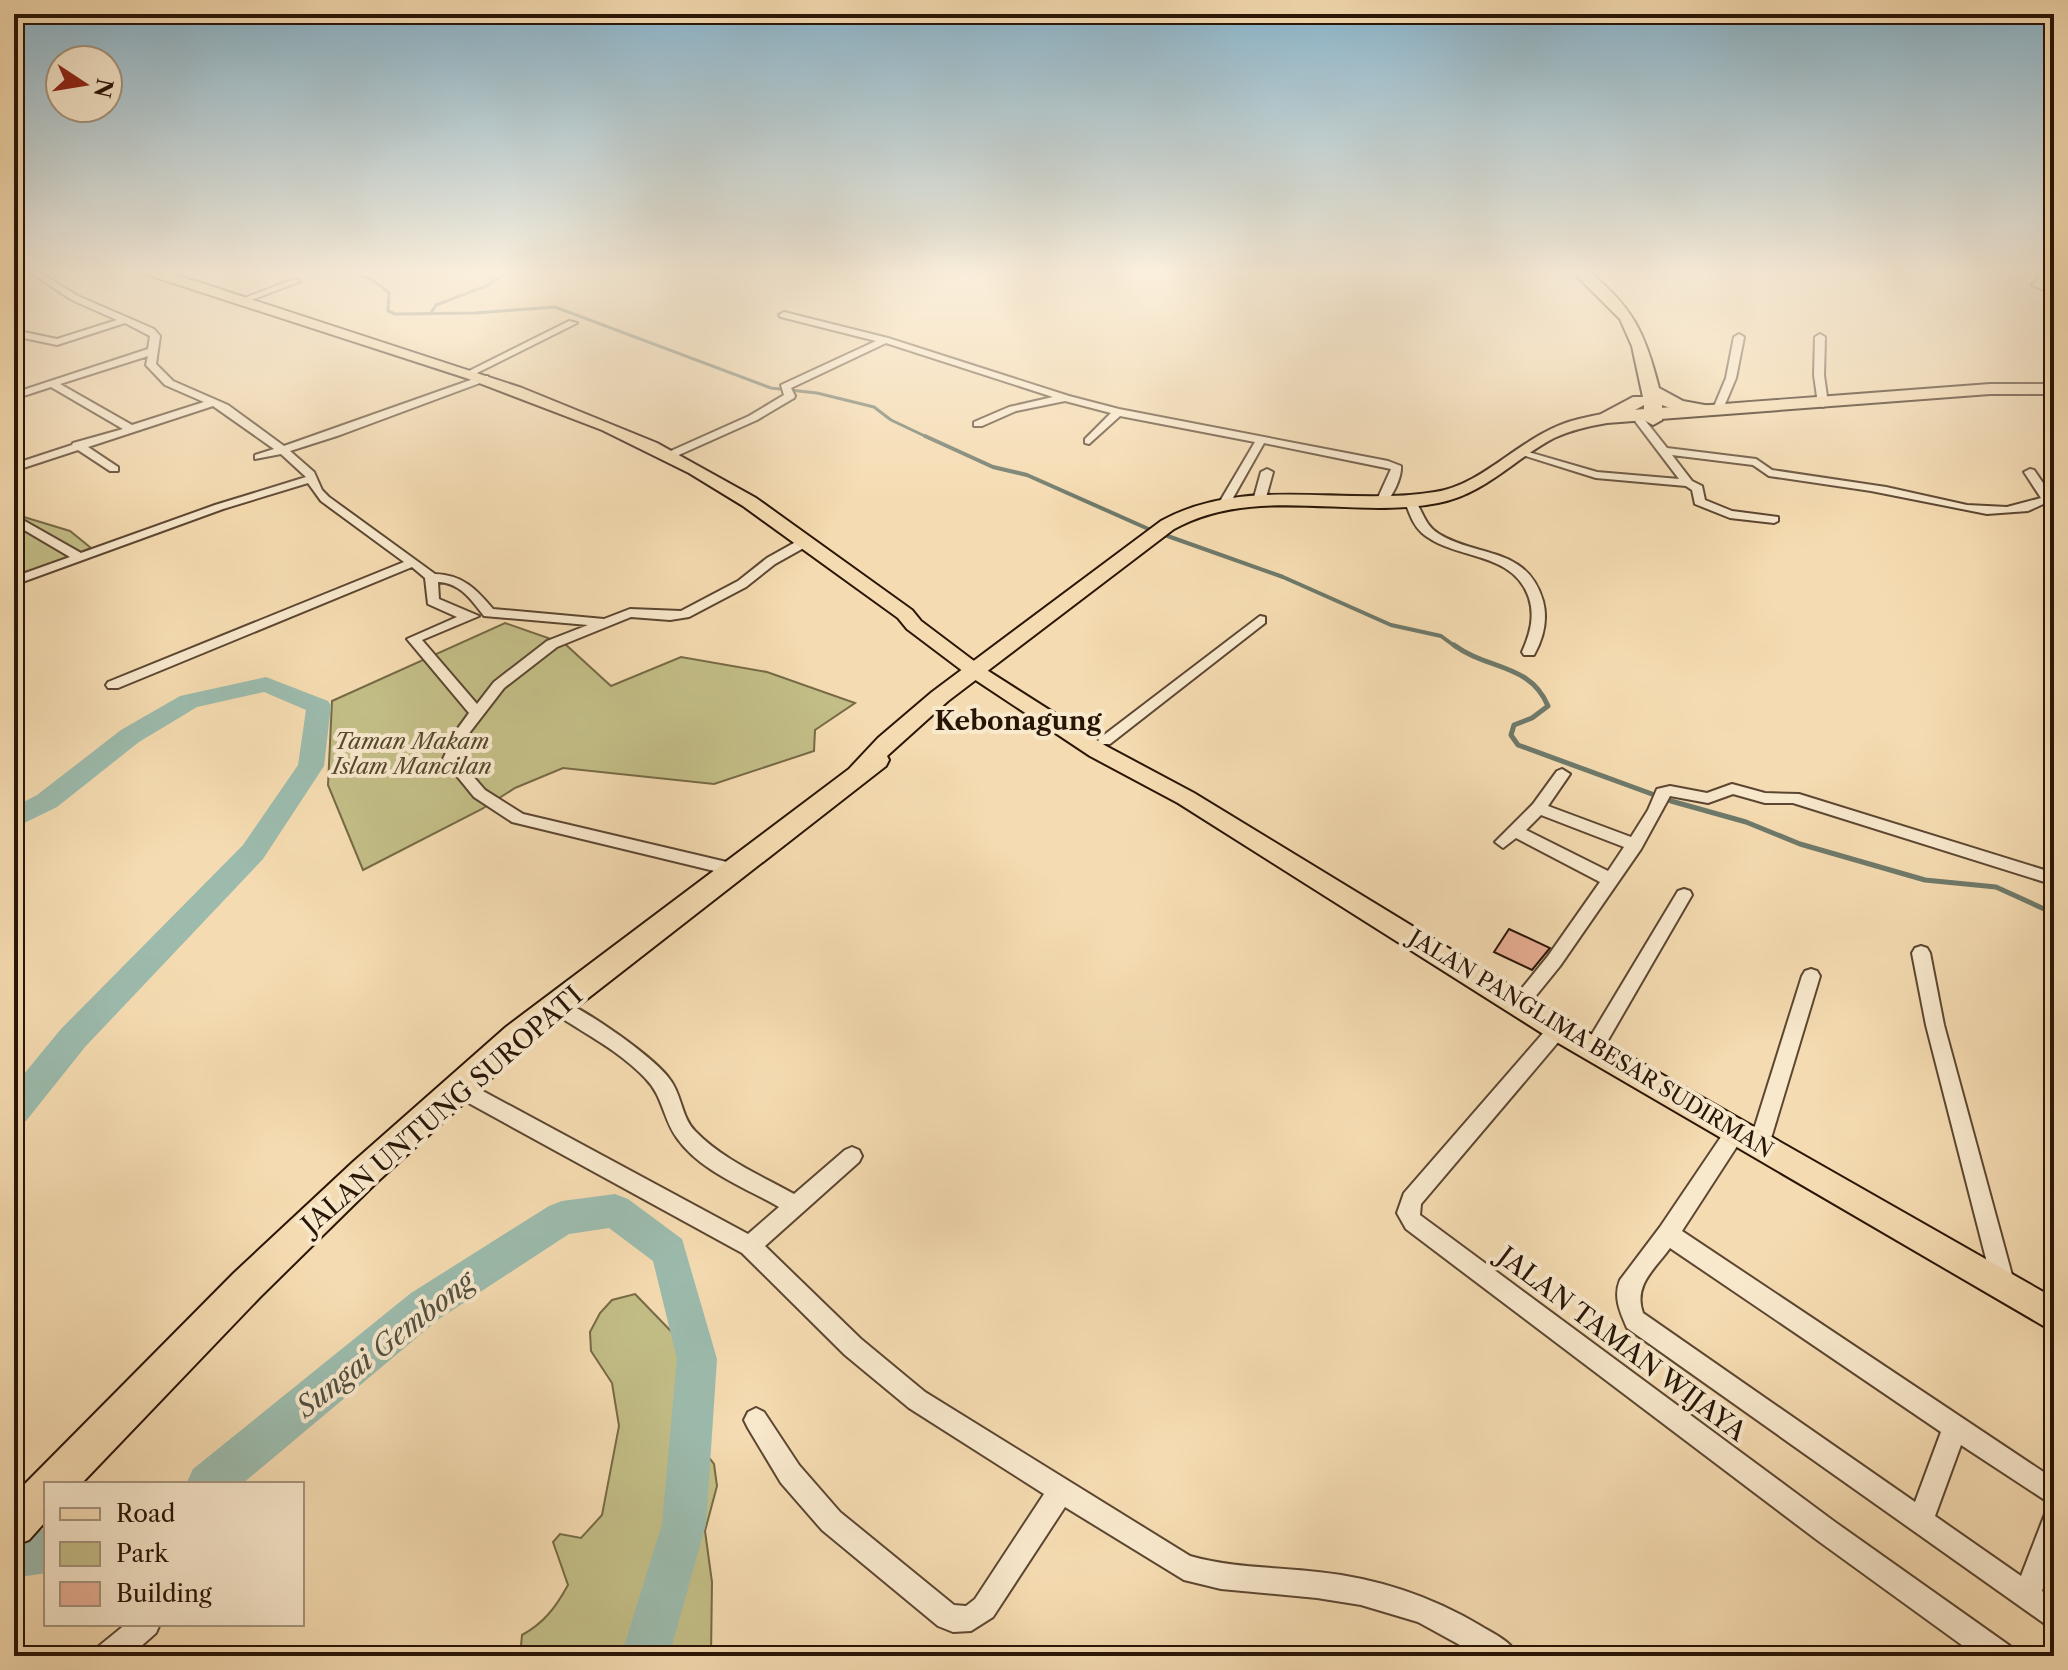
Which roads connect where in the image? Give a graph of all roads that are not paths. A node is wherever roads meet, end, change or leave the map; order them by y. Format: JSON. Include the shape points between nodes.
{"nodes":[{"id":1,"x":391,"y":349,"type":"edge"},
{"id":2,"x":526,"y":349,"type":"edge"},
{"id":3,"x":866,"y":349,"type":"edge"},
{"id":4,"x":913,"y":349,"type":"edge"},
{"id":5,"x":1628,"y":349,"type":"edge"},
{"id":6,"x":1643,"y":349,"type":"edge"},
{"id":7,"x":1737,"y":349,"type":"edge"},
{"id":8,"x":1820,"y":349,"type":"edge"},
{"id":9,"x":152,"y":351,"type":"joint"},
{"id":10,"x":477,"y":376,"type":"junction"},
{"id":11,"x":52,"y":384,"type":"junction"},
{"id":12,"x":2054,"y":389,"type":"edge"},
{"id":13,"x":14,"y":396,"type":"edge"},
{"id":14,"x":1065,"y":398,"type":"junction"},
{"id":15,"x":214,"y":402,"type":"junction"},
{"id":16,"x":1823,"y":404,"type":"junction"},
{"id":17,"x":1751,"y":409,"type":"junction"},
{"id":18,"x":1646,"y":410,"type":"junction"},
{"id":19,"x":1711,"y":410,"type":"junction"},
{"id":20,"x":1118,"y":412,"type":"junction"},
{"id":21,"x":1607,"y":418,"type":"joint"},
{"id":22,"x":978,"y":424,"type":"dead end"},
{"id":23,"x":131,"y":429,"type":"junction"},
{"id":24,"x":1544,"y":437,"type":"junction"},
{"id":25,"x":1261,"y":440,"type":"junction"},
{"id":26,"x":1089,"y":441,"type":"dead end"},
{"id":27,"x":77,"y":445,"type":"junction"},
{"id":28,"x":283,"y":450,"type":"junction"},
{"id":29,"x":1663,"y":451,"type":"junction"},
{"id":30,"x":1521,"y":453,"type":"junction"},
{"id":31,"x":668,"y":456,"type":"junction"},
{"id":32,"x":259,"y":457,"type":"dead end"},
{"id":33,"x":14,"y":468,"type":"edge"},
{"id":34,"x":114,"y":469,"type":"dead end"},
{"id":35,"x":1267,"y":472,"type":"dead end"},
{"id":36,"x":2030,"y":472,"type":"dead end"},
{"id":37,"x":313,"y":478,"type":"junction"},
{"id":38,"x":1688,"y":483,"type":"junction"},
{"id":39,"x":2051,"y":499,"type":"edge"},
{"id":40,"x":1410,"y":500,"type":"junction"},
{"id":41,"x":1259,"y":501,"type":"junction"},
{"id":42,"x":1382,"y":502,"type":"junction"},
{"id":43,"x":1225,"y":503,"type":"junction"},
{"id":44,"x":14,"y":519,"type":"edge"},
{"id":45,"x":1774,"y":519,"type":"dead end"},
{"id":46,"x":805,"y":542,"type":"junction"},
{"id":47,"x":78,"y":556,"type":"junction"},
{"id":48,"x":412,"y":563,"type":"junction"},
{"id":49,"x":431,"y":578,"type":"junction"},
{"id":50,"x":14,"y":581,"type":"edge"},
{"id":51,"x":489,"y":613,"type":"junction"},
{"id":52,"x":466,"y":617,"type":"junction"},
{"id":53,"x":1260,"y":620,"type":"dead end"},
{"id":54,"x":606,"y":623,"type":"junction"},
{"id":55,"x":1529,"y":652,"type":"dead end"},
{"id":56,"x":988,"y":669,"type":"junction"},
{"id":57,"x":113,"y":685,"type":"dead end"},
{"id":58,"x":477,"y":713,"type":"junction"},
{"id":59,"x":1105,"y":741,"type":"junction"},
{"id":60,"x":1130,"y":767,"type":"junction"},
{"id":61,"x":1562,"y":774,"type":"dead end"},
{"id":62,"x":1539,"y":808,"type":"junction"},
{"id":63,"x":1635,"y":845,"type":"junction"},
{"id":64,"x":731,"y":869,"type":"junction"},
{"id":65,"x":1609,"y":879,"type":"junction"},
{"id":66,"x":2054,"y":879,"type":"edge"},
{"id":67,"x":1684,"y":895,"type":"dead end"},
{"id":68,"x":1921,"y":953,"type":"dead end"},
{"id":69,"x":1811,"y":976,"type":"dead end"},
{"id":70,"x":1520,"y":1003,"type":"junction"},
{"id":71,"x":557,"y":1006,"type":"junction"},
{"id":72,"x":1558,"y":1029,"type":"junction"},
{"id":73,"x":1593,"y":1049,"type":"junction"},
{"id":74,"x":461,"y":1089,"type":"junction"},
{"id":75,"x":1747,"y":1138,"type":"junction"},
{"id":76,"x":852,"y":1156,"type":"dead end"},
{"id":77,"x":796,"y":1206,"type":"junction"},
{"id":78,"x":1668,"y":1234,"type":"junction"},
{"id":79,"x":750,"y":1246,"type":"junction"},
{"id":80,"x":2004,"y":1286,"type":"junction"},
{"id":81,"x":2054,"y":1316,"type":"edge"},
{"id":82,"x":756,"y":1420,"type":"dead end"},
{"id":83,"x":1955,"y":1428,"type":"junction"},
{"id":84,"x":56,"y":1482,"type":"edge"},
{"id":85,"x":1062,"y":1489,"type":"junction"},
{"id":86,"x":2054,"y":1494,"type":"edge"},
{"id":87,"x":1920,"y":1521,"type":"junction"},
{"id":88,"x":2054,"y":1523,"type":"edge"},
{"id":89,"x":2027,"y":1596,"type":"junction"},
{"id":90,"x":2054,"y":1615,"type":"edge"},
{"id":91,"x":145,"y":1626,"type":"edge"},
{"id":92,"x":109,"y":1656,"type":"edge"},
{"id":93,"x":1504,"y":1656,"type":"edge"},
{"id":94,"x":2000,"y":1656,"type":"edge"}],
"edges":[{"from":1,"to":10,"type":"main road"},
{"from":2,"to":10,"type":"street"},
{"from":3,"to":31,"type":"street","via":[[785,387],[788,392],[753,418]]},
{"from":4,"to":14,"type":"street"},
{"from":5,"to":18,"type":"highway"},
{"from":6,"to":18,"type":"highway"},
{"from":7,"to":19,"type":"street","via":[[1731,378]]},
{"from":8,"to":16,"type":"street"},
{"from":9,"to":11,"type":"street"},
{"from":9,"to":15,"type":"street","via":[[151,365],[169,383]]},
{"from":10,"to":28,"type":"street"},
{"from":10,"to":31,"type":"main road","via":[[564,408]]},
{"from":11,"to":13,"type":"street"},
{"from":11,"to":23,"type":"street"},
{"from":12,"to":16,"type":"highway","via":[[1990,389]]},
{"from":14,"to":20,"type":"street"},
{"from":14,"to":22,"type":"street","via":[[1024,406]]},
{"from":15,"to":23,"type":"street"},
{"from":15,"to":28,"type":"street"},
{"from":16,"to":17,"type":"highway"},
{"from":17,"to":18,"type":"highway"},
{"from":17,"to":19,"type":"highway"},
{"from":18,"to":19,"type":"highway"},
{"from":18,"to":21,"type":"highway"},
{"from":18,"to":24,"type":"highway"},
{"from":18,"to":29,"type":"street"},
{"from":20,"to":25,"type":"street"},
{"from":20,"to":26,"type":"street"},
{"from":21,"to":24,"type":"highway"},
{"from":23,"to":27,"type":"street"},
{"from":24,"to":30,"type":"highway","name":"JALAN UNTUNG SUROPATI"},
{"from":25,"to":42,"type":"street","via":[[1393,465],[1396,472]]},
{"from":25,"to":43,"type":"street"},
{"from":27,"to":33,"type":"street"},
{"from":27,"to":34,"type":"street"},
{"from":28,"to":32,"type":"street"},
{"from":28,"to":37,"type":"street"},
{"from":29,"to":38,"type":"street"},
{"from":29,"to":39,"type":"street","via":[[1756,462],[1769,473],[1888,490],[1983,512],[2014,512]]},
{"from":30,"to":38,"type":"street","via":[[1596,475]]},
{"from":30,"to":40,"type":"highway","name":"JALAN UNTUNG SUROPATI","via":[[1454,493]]},
{"from":31,"to":46,"type":"main road"},
{"from":35,"to":41,"type":"street"},
{"from":36,"to":39,"type":"street"},
{"from":37,"to":47,"type":"street"},
{"from":37,"to":48,"type":"street","via":[[325,499]]},
{"from":38,"to":45,"type":"street","via":[[1698,488],[1702,504],[1730,514]]},
{"from":40,"to":42,"type":"highway","name":"JALAN UNTUNG SUROPATI"},
{"from":40,"to":55,"type":"street","via":[[1423,528],[1433,535],[1487,554],[1524,575],[1536,596],[1539,620]]},
{"from":41,"to":42,"type":"highway","name":"JALAN UNTUNG SUROPATI"},
{"from":41,"to":43,"type":"highway","name":"JALAN UNTUNG SUROPATI"},
{"from":43,"to":56,"type":"highway","name":"JALAN UNTUNG SUROPATI","via":[[1182,515],[1146,537]]},
{"from":44,"to":47,"type":"street"},
{"from":46,"to":54,"type":"street","via":[[684,614],[630,613]]},
{"from":46,"to":56,"type":"main road","via":[[914,625]]},
{"from":47,"to":50,"type":"street"},
{"from":48,"to":49,"type":"street"},
{"from":48,"to":57,"type":"street"},
{"from":49,"to":51,"type":"street","via":[[464,583]]},
{"from":49,"to":52,"type":"street","via":[[433,601]]},
{"from":51,"to":52,"type":"street"},
{"from":51,"to":54,"type":"street"},
{"from":52,"to":58,"type":"street","via":[[414,639]]},
{"from":53,"to":59,"type":"street"},
{"from":54,"to":58,"type":"street","via":[[552,644],[499,685]]},
{"from":56,"to":59,"type":"main road","name":"JALAN PANGLIMA BESAR SUDIRMAN"},
{"from":56,"to":60,"type":"main road","name":"JALAN PANGLIMA BESAR SUDIRMAN","via":[[1106,756]]},
{"from":56,"to":64,"type":"highway","name":"JALAN UNTUNG SUROPATI","via":[[897,748],[861,768]]},
{"from":58,"to":64,"type":"street","via":[[450,759],[493,807],[589,838]]},
{"from":59,"to":60,"type":"main road","name":"JALAN PANGLIMA BESAR SUDIRMAN"},
{"from":60,"to":70,"type":"main road","name":"JALAN PANGLIMA BESAR SUDIRMAN"},
{"from":61,"to":62,"type":"street"},
{"from":62,"to":63,"type":"street"},
{"from":62,"to":65,"type":"street","via":[[1510,837]]},
{"from":63,"to":65,"type":"street"},
{"from":63,"to":66,"type":"street","via":[[1660,797],[1670,791],[1708,798],[1732,789],[1765,798],[1794,798]]},
{"from":64,"to":71,"type":"highway","name":"JALAN UNTUNG SUROPATI"},
{"from":65,"to":70,"type":"street"},
{"from":67,"to":73,"type":"street"},
{"from":68,"to":80,"type":"street"},
{"from":69,"to":75,"type":"street"},
{"from":70,"to":72,"type":"main road","name":"JALAN PANGLIMA BESAR SUDIRMAN"},
{"from":71,"to":74,"type":"highway","name":"JALAN UNTUNG SUROPATI"},
{"from":71,"to":77,"type":"street","via":[[654,1074],[689,1138]]},
{"from":72,"to":73,"type":"main road","name":"JALAN PANGLIMA BESAR SUDIRMAN"},
{"from":72,"to":94,"type":"street","name":"JALAN TAMAN WIJAYA","via":[[1411,1200],[1408,1213],[1413,1222]]},
{"from":73,"to":75,"type":"main road","name":"JALAN PANGLIMA BESAR SUDIRMAN"},
{"from":74,"to":79,"type":"street"},
{"from":74,"to":84,"type":"highway","name":"JALAN UNTUNG SUROPATI","via":[[258,1275]]},
{"from":75,"to":78,"type":"street"},
{"from":75,"to":80,"type":"main road","name":"JALAN PANGLIMA BESAR SUDIRMAN"},
{"from":76,"to":77,"type":"street"},
{"from":77,"to":79,"type":"street"},
{"from":78,"to":83,"type":"street"},
{"from":78,"to":87,"type":"street","via":[[1628,1287],[1635,1320]]},
{"from":79,"to":85,"type":"street","via":[[853,1347],[917,1400]]},
{"from":80,"to":81,"type":"main road","name":"JALAN PANGLIMA BESAR SUDIRMAN"},
{"from":82,"to":85,"type":"street","via":[[790,1474],[831,1521],[947,1617],[962,1621],[984,1608]]},
{"from":83,"to":86,"type":"street"},
{"from":83,"to":87,"type":"street"},
{"from":85,"to":93,"type":"street","via":[[1184,1567],[1211,1576],[1334,1587],[1394,1599],[1430,1611]]},
{"from":87,"to":89,"type":"street"},
{"from":88,"to":89,"type":"street"},
{"from":89,"to":90,"type":"street"},
{"from":91,"to":92,"type":"street"}]}
